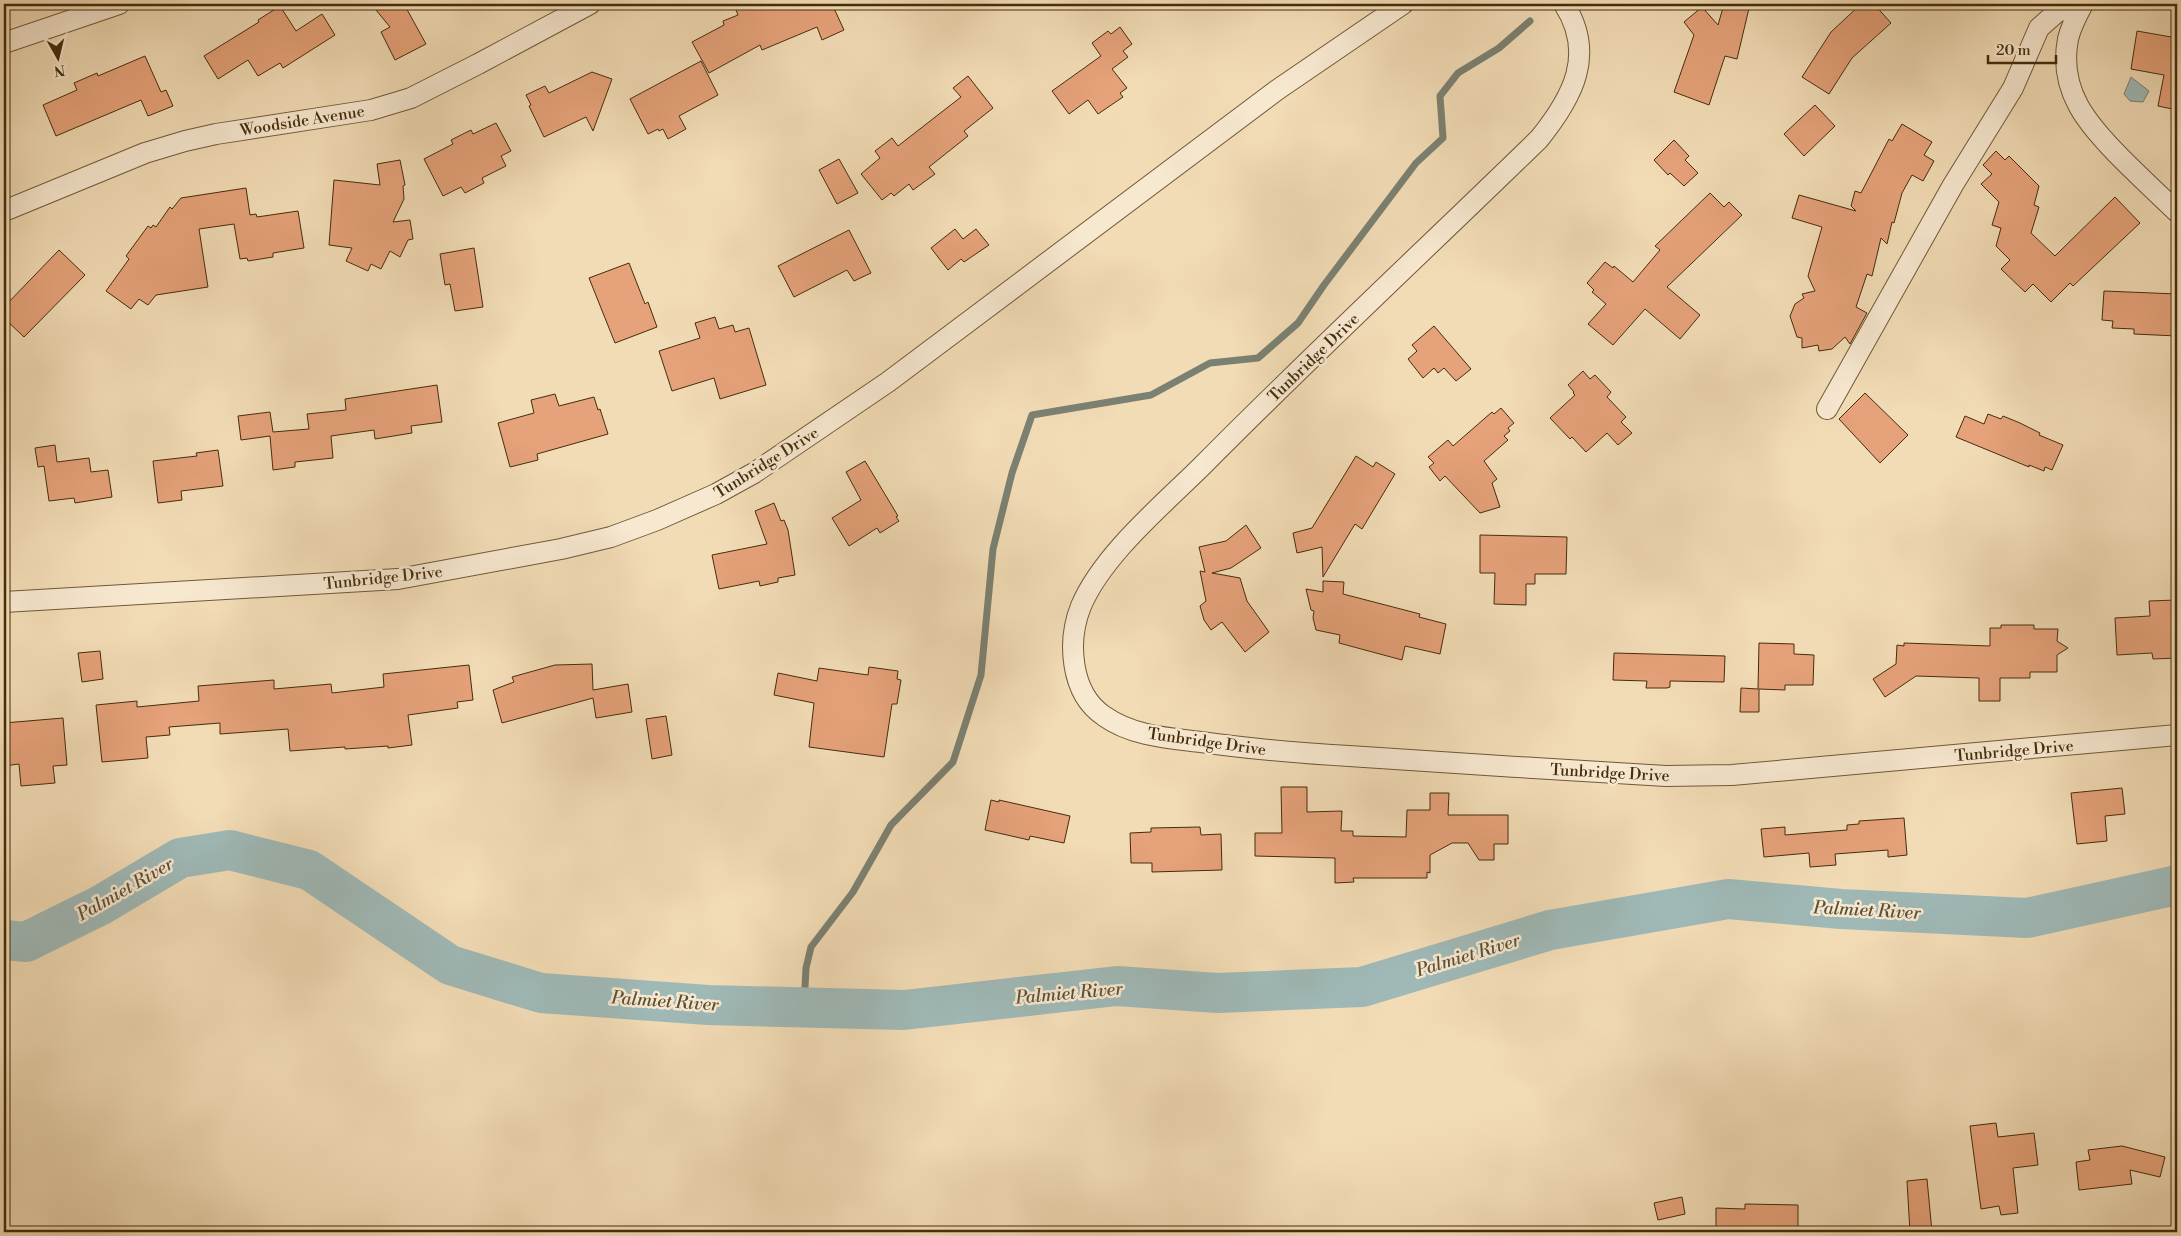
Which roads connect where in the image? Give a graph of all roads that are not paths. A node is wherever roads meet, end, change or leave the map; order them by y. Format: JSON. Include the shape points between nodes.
{"nodes":[{"id":1,"x":119,"y":4,"type":"edge"},
{"id":2,"x":590,"y":4,"type":"edge"},
{"id":3,"x":1403,"y":4,"type":"edge"},
{"id":4,"x":1564,"y":4,"type":"edge"},
{"id":5,"x":2079,"y":4,"type":"edge"},
{"id":6,"x":2083,"y":4,"type":"edge"},
{"id":7,"x":4,"y":43,"type":"edge"},
{"id":8,"x":4,"y":211,"type":"edge"},
{"id":9,"x":2177,"y":212,"type":"edge"},
{"id":10,"x":1826,"y":409,"type":"dead end"},
{"id":11,"x":4,"y":602,"type":"edge"},
{"id":12,"x":2177,"y":735,"type":"edge"}],
"edges":[{"from":1,"to":7,"type":"street"},
{"from":2,"to":8,"type":"street","name":"Woodside Avenue","via":[[410,98],[371,110],[184,141],[146,153]]},
{"from":3,"to":11,"type":"street","name":"Tunbridge Drive","via":[[1277,90],[888,382],[754,473],[657,520],[611,537],[561,549],[398,579]]},
{"from":4,"to":12,"type":"street","name":"Tunbridge Drive","via":[[1572,16],[1578,38],[1577,77],[1560,111],[1539,139],[1239,428],[1120,548],[1098,577],[1082,603],[1072,649],[1083,694],[1090,705],[1124,727],[1149,735],[1256,750],[1666,776],[1732,776]]},
{"from":5,"to":10,"type":"street","via":[[2057,12],[2039,28],[2013,88],[1953,185]]},
{"from":6,"to":9,"type":"street","via":[[2072,26],[2066,55],[2067,76],[2074,97],[2101,138]]}]}
